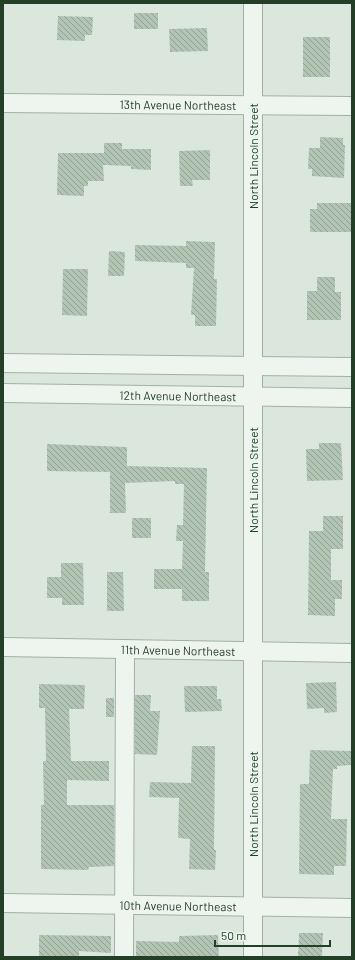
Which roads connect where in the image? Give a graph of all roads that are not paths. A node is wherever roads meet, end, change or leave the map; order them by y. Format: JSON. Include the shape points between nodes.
{"nodes":[{"id":1,"x":253,"y":3,"type":"edge"},
{"id":2,"x":3,"y":103,"type":"edge"},
{"id":3,"x":253,"y":104,"type":"junction"},
{"id":4,"x":352,"y":106,"type":"edge"},
{"id":5,"x":3,"y":363,"type":"edge"},
{"id":6,"x":252,"y":366,"type":"junction"},
{"id":7,"x":352,"y":367,"type":"edge"},
{"id":8,"x":3,"y":393,"type":"edge"},
{"id":9,"x":253,"y":397,"type":"junction"},
{"id":10,"x":352,"y":398,"type":"edge"},
{"id":11,"x":3,"y":647,"type":"edge"},
{"id":12,"x":125,"y":650,"type":"junction"},
{"id":13,"x":252,"y":651,"type":"junction"},
{"id":14,"x":352,"y":653,"type":"edge"},
{"id":15,"x":3,"y":903,"type":"edge"},
{"id":16,"x":124,"y":905,"type":"junction"},
{"id":17,"x":253,"y":906,"type":"junction"},
{"id":18,"x":352,"y":908,"type":"edge"},
{"id":19,"x":124,"y":957,"type":"edge"},
{"id":20,"x":253,"y":957,"type":"edge"}],
"edges":[{"from":1,"to":3,"type":"street","name":"North Lincoln Street"},
{"from":2,"to":3,"type":"street","name":"13th Avenue Northeast"},
{"from":3,"to":4,"type":"street","name":"13th Avenue Northeast"},
{"from":3,"to":6,"type":"street","name":"North Lincoln Street"},
{"from":5,"to":6,"type":"street"},
{"from":6,"to":7,"type":"street"},
{"from":6,"to":9,"type":"street","name":"North Lincoln Street"},
{"from":8,"to":9,"type":"street","name":"12th Avenue Northeast"},
{"from":9,"to":10,"type":"street","name":"12th Avenue Northeast"},
{"from":9,"to":13,"type":"street","name":"North Lincoln Street"},
{"from":11,"to":12,"type":"street","name":"11th Avenue Northeast"},
{"from":12,"to":13,"type":"street","name":"11th Avenue Northeast"},
{"from":12,"to":16,"type":"street"},
{"from":13,"to":14,"type":"street","name":"11th Avenue Northeast"},
{"from":13,"to":17,"type":"street","name":"North Lincoln Street"},
{"from":15,"to":16,"type":"street","name":"10th Avenue Northeast"},
{"from":16,"to":17,"type":"street","name":"10th Avenue Northeast"},
{"from":16,"to":19,"type":"street"},
{"from":17,"to":18,"type":"street","name":"10th Avenue Northeast"},
{"from":17,"to":20,"type":"street","name":"North Lincoln Street"}]}
